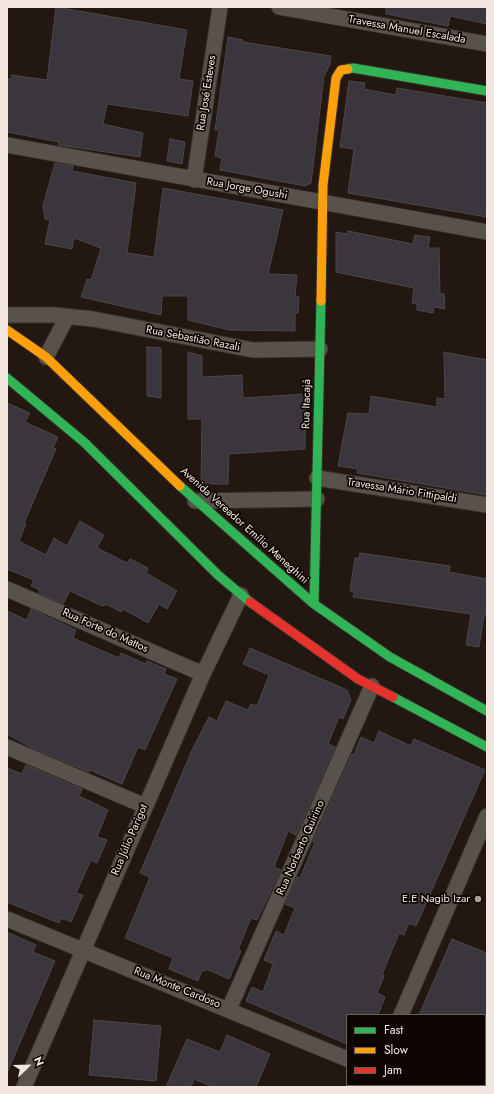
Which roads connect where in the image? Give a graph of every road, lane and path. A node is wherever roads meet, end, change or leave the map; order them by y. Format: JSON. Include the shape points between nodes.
{"nodes":[{"id":1,"x":220,"y":7,"type":"edge"},
{"id":2,"x":279,"y":7,"type":"edge"},
{"id":3,"x":487,"y":44,"type":"edge"},
{"id":4,"x":487,"y":91,"type":"edge"},
{"id":5,"x":7,"y":145,"type":"edge"},
{"id":6,"x":194,"y":180,"type":"junction"},
{"id":7,"x":323,"y":203,"type":"junction"},
{"id":8,"x":487,"y":232,"type":"edge"},
{"id":9,"x":7,"y":315,"type":"edge"},
{"id":10,"x":67,"y":317,"type":"junction"},
{"id":11,"x":7,"y":330,"type":"edge"},
{"id":12,"x":320,"y":349,"type":"junction"},
{"id":13,"x":46,"y":357,"type":"junction"},
{"id":14,"x":7,"y":378,"type":"edge"},
{"id":15,"x":317,"y":478,"type":"junction"},
{"id":16,"x":317,"y":499,"type":"junction"},
{"id":17,"x":195,"y":501,"type":"junction"},
{"id":18,"x":487,"y":505,"type":"edge"},
{"id":19,"x":7,"y":589,"type":"edge"},
{"id":20,"x":242,"y":595,"type":"junction"},
{"id":21,"x":314,"y":604,"type":"junction"},
{"id":22,"x":203,"y":674,"type":"junction"},
{"id":23,"x":372,"y":686,"type":"junction"},
{"id":24,"x":487,"y":711,"type":"edge"},
{"id":25,"x":7,"y":747,"type":"edge"},
{"id":26,"x":487,"y":747,"type":"edge"},
{"id":27,"x":145,"y":806,"type":"junction"},
{"id":28,"x":487,"y":816,"type":"edge"},
{"id":29,"x":7,"y":918,"type":"edge"},
{"id":30,"x":84,"y":950,"type":"junction"},
{"id":31,"x":229,"y":1009,"type":"junction"},
{"id":32,"x":401,"y":1014,"type":"edge"},
{"id":33,"x":346,"y":1059,"type":"edge"},
{"id":34,"x":24,"y":1087,"type":"edge"}],
"edges":[{"from":1,"to":6,"type":"street","name":"Rua José Esteves"},
{"from":2,"to":3,"type":"street","name":"Travessa Manuel Escalada"},
{"from":4,"to":7,"type":"main road","name":"Rua Itacajá","via":[[353,68],[341,70],[336,78]]},
{"from":5,"to":6,"type":"street","name":"Rua Jorge Ogushi"},
{"from":6,"to":7,"type":"street","name":"Rua Jorge Ogushi"},
{"from":7,"to":8,"type":"street","name":"Rua Jorge Ogushi"},
{"from":7,"to":12,"type":"main road","name":"Rua Itacajá"},
{"from":9,"to":10,"type":"street","name":"Rua Sebastião Razali"},
{"from":10,"to":12,"type":"street","name":"Rua Sebastião Razali","via":[[93,319],[253,350]]},
{"from":10,"to":13,"type":"street"},
{"from":11,"to":13,"type":"main road","name":"Avenida Vereador Emílio Meneghini"},
{"from":12,"to":15,"type":"main road","name":"Rua Itacajá"},
{"from":13,"to":17,"type":"main road","name":"Avenida Vereador Emílio Meneghini"},
{"from":14,"to":20,"type":"main road","via":[[85,443],[187,545]]},
{"from":15,"to":16,"type":"main road","name":"Rua Itacajá"},
{"from":15,"to":18,"type":"street","name":"Travessa Mário Fittipaldi"},
{"from":16,"to":17,"type":"street"},
{"from":16,"to":21,"type":"main road","name":"Rua Itacajá"},
{"from":17,"to":21,"type":"main road","name":"Avenida Vereador Emílio Meneghini"},
{"from":19,"to":22,"type":"street","name":"Rua Forte do Mattos"},
{"from":20,"to":22,"type":"street","name":"Rua Júlio Parigot"},
{"from":20,"to":23,"type":"main road","via":[[263,613]]},
{"from":21,"to":24,"type":"main road","name":"Avenida Vereador Emílio Meneghini","via":[[390,657]]},
{"from":22,"to":27,"type":"street","name":"Rua Júlio Parigot"},
{"from":23,"to":26,"type":"main road"},
{"from":23,"to":31,"type":"street","name":"Rua Norberto Quirino"},
{"from":25,"to":27,"type":"street"},
{"from":27,"to":30,"type":"street","name":"Rua Júlio Parigot"},
{"from":28,"to":32,"type":"street"},
{"from":29,"to":30,"type":"street","name":"Rua Monte Cardoso"},
{"from":30,"to":31,"type":"street","name":"Rua Monte Cardoso"},
{"from":30,"to":34,"type":"street","name":"Rua Júlio Parigot"},
{"from":31,"to":33,"type":"street","name":"Rua Monte Cardoso"}]}
